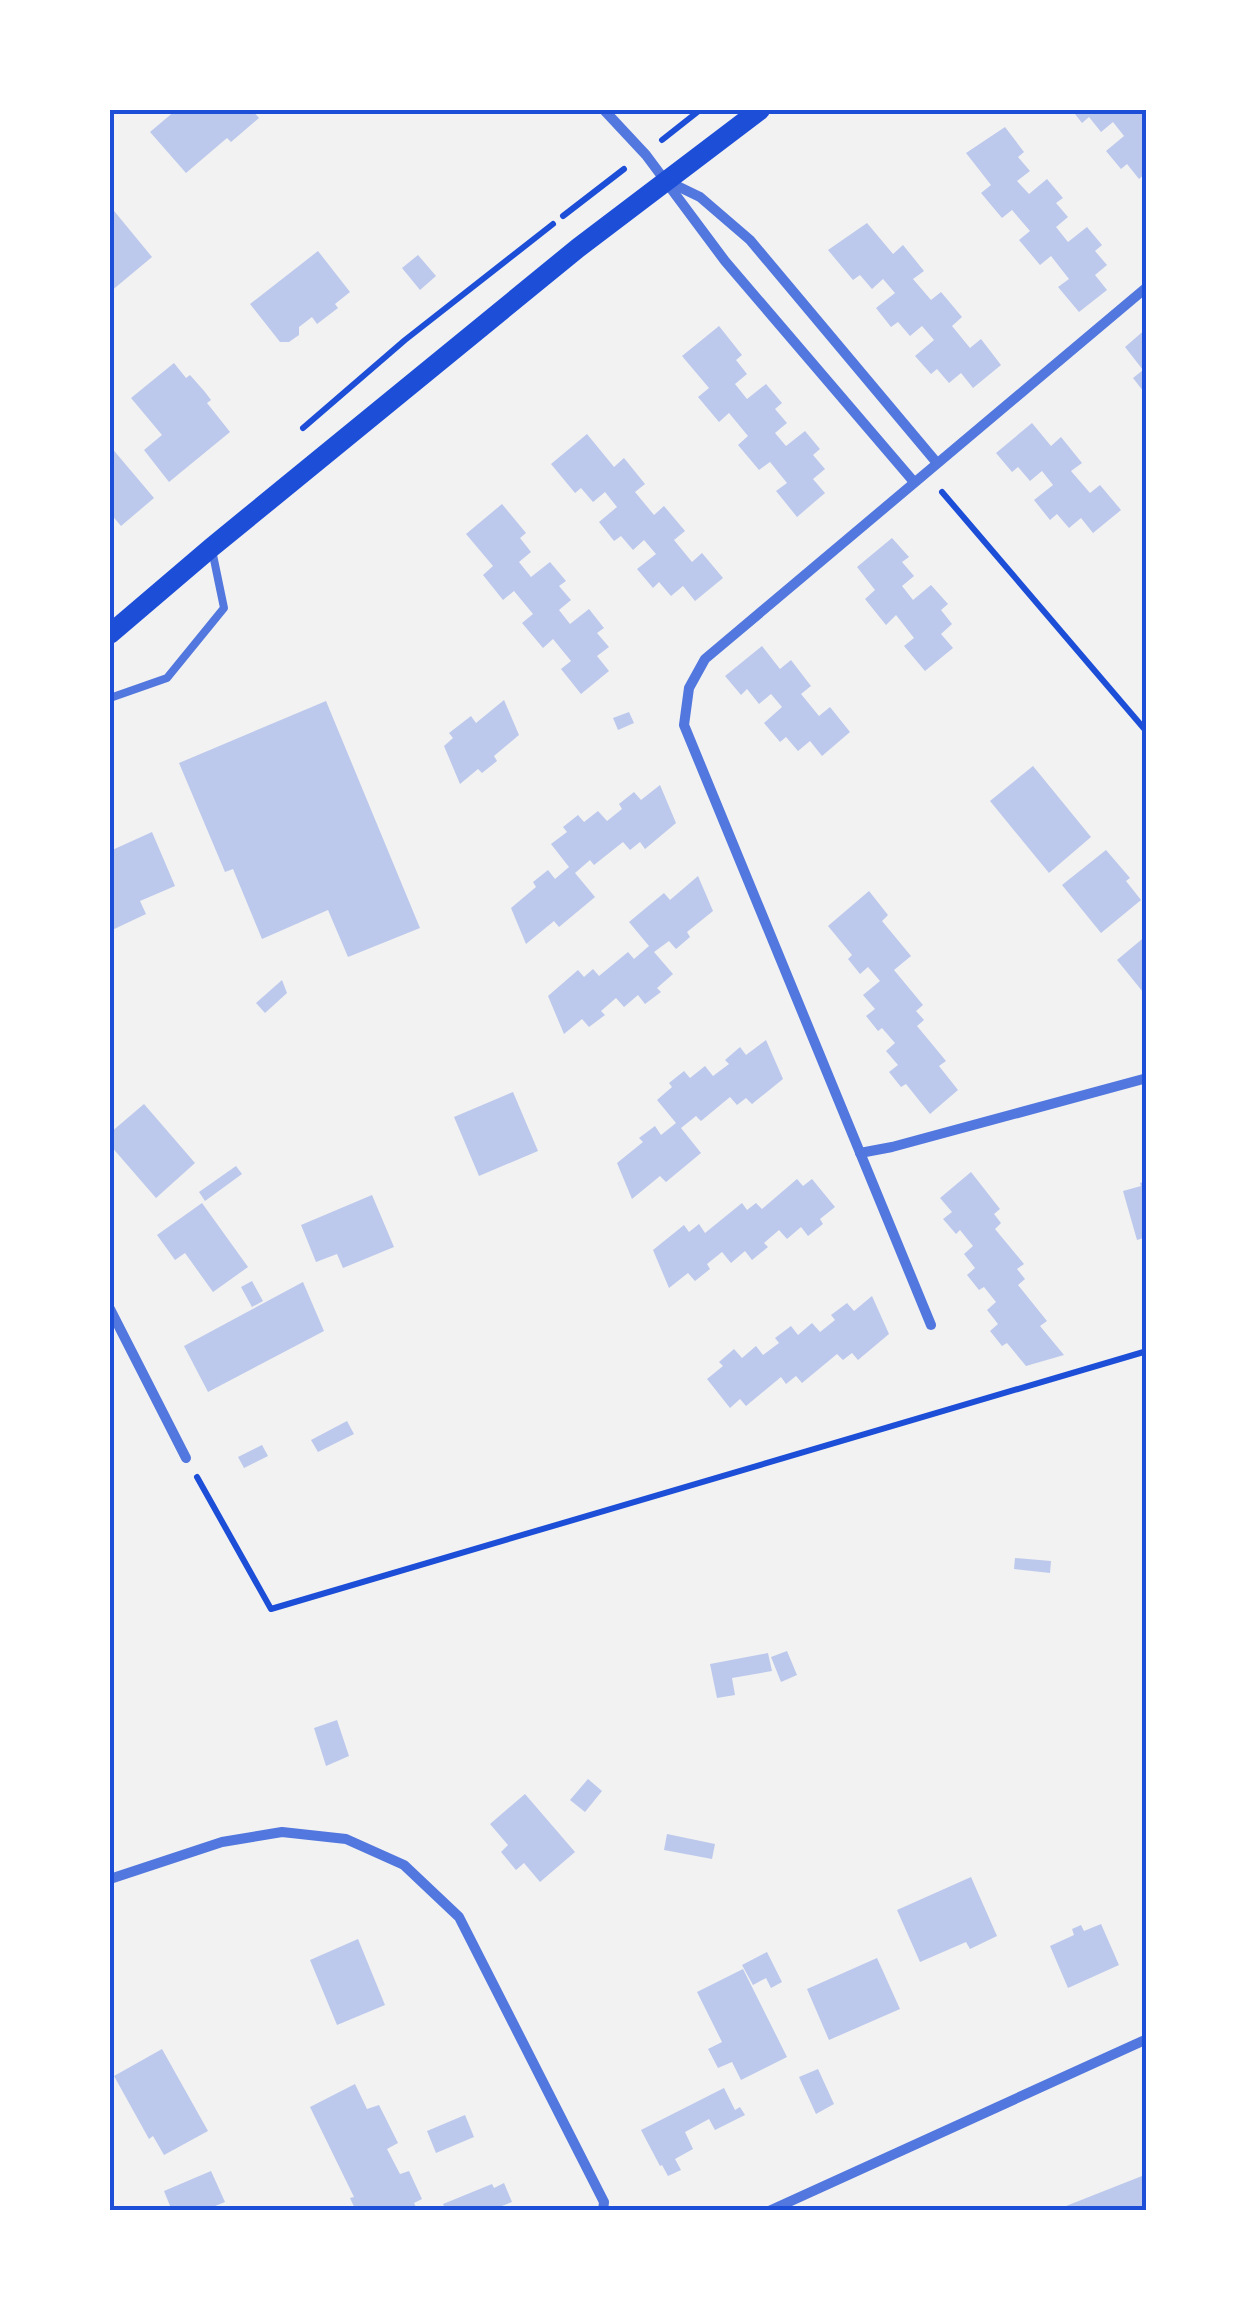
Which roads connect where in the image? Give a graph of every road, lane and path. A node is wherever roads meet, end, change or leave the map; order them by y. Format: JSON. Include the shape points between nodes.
{"nodes":[{"id":1,"x":604,"y":110,"type":"edge"},
{"id":2,"x":760,"y":110,"type":"edge"},
{"id":3,"x":665,"y":180,"type":"junction"},
{"id":4,"x":1147,"y":287,"type":"edge"},
{"id":5,"x":937,"y":463,"type":"junction"},
{"id":6,"x":926,"y":472,"type":"junction"},
{"id":7,"x":914,"y":482,"type":"junction"},
{"id":8,"x":212,"y":547,"type":"junction"},
{"id":9,"x":110,"y":634,"type":"edge"},
{"id":10,"x":110,"y":698,"type":"edge"},
{"id":11,"x":1147,"y":732,"type":"edge"},
{"id":12,"x":1147,"y":1078,"type":"edge"},
{"id":13,"x":860,"y":1153,"type":"junction"},
{"id":14,"x":110,"y":1309,"type":"edge"},
{"id":15,"x":932,"y":1325,"type":"dead end"},
{"id":16,"x":1147,"y":1351,"type":"edge"},
{"id":17,"x":186,"y":1458,"type":"joint"},
{"id":18,"x":110,"y":1879,"type":"edge"},
{"id":19,"x":1147,"y":2040,"type":"edge"},
{"id":20,"x":602,"y":2211,"type":"edge"},
{"id":21,"x":769,"y":2211,"type":"edge"}],
"edges":[{"from":1,"to":3,"type":"street"},
{"from":2,"to":3,"type":"main road"},
{"from":3,"to":5,"type":"street","via":[[700,197],[750,240]]},
{"from":3,"to":7,"type":"street"},
{"from":3,"to":8,"type":"main road"},
{"from":4,"to":5,"type":"street"},
{"from":5,"to":6,"type":"street"},
{"from":6,"to":7,"type":"street"},
{"from":6,"to":11,"type":"path"},
{"from":7,"to":13,"type":"street","via":[[705,659],[688,688],[684,725]]},
{"from":8,"to":9,"type":"main road"},
{"from":8,"to":10,"type":"lane","via":[[224,608],[167,678]]},
{"from":12,"to":13,"type":"street"},
{"from":13,"to":15,"type":"street"},
{"from":14,"to":17,"type":"street"},
{"from":16,"to":17,"type":"path","via":[[270,1610]]},
{"from":18,"to":20,"type":"street","via":[[222,1842],[282,1832],[346,1839],[404,1866],[460,1918],[604,2202]]},
{"from":19,"to":21,"type":"street"}]}
